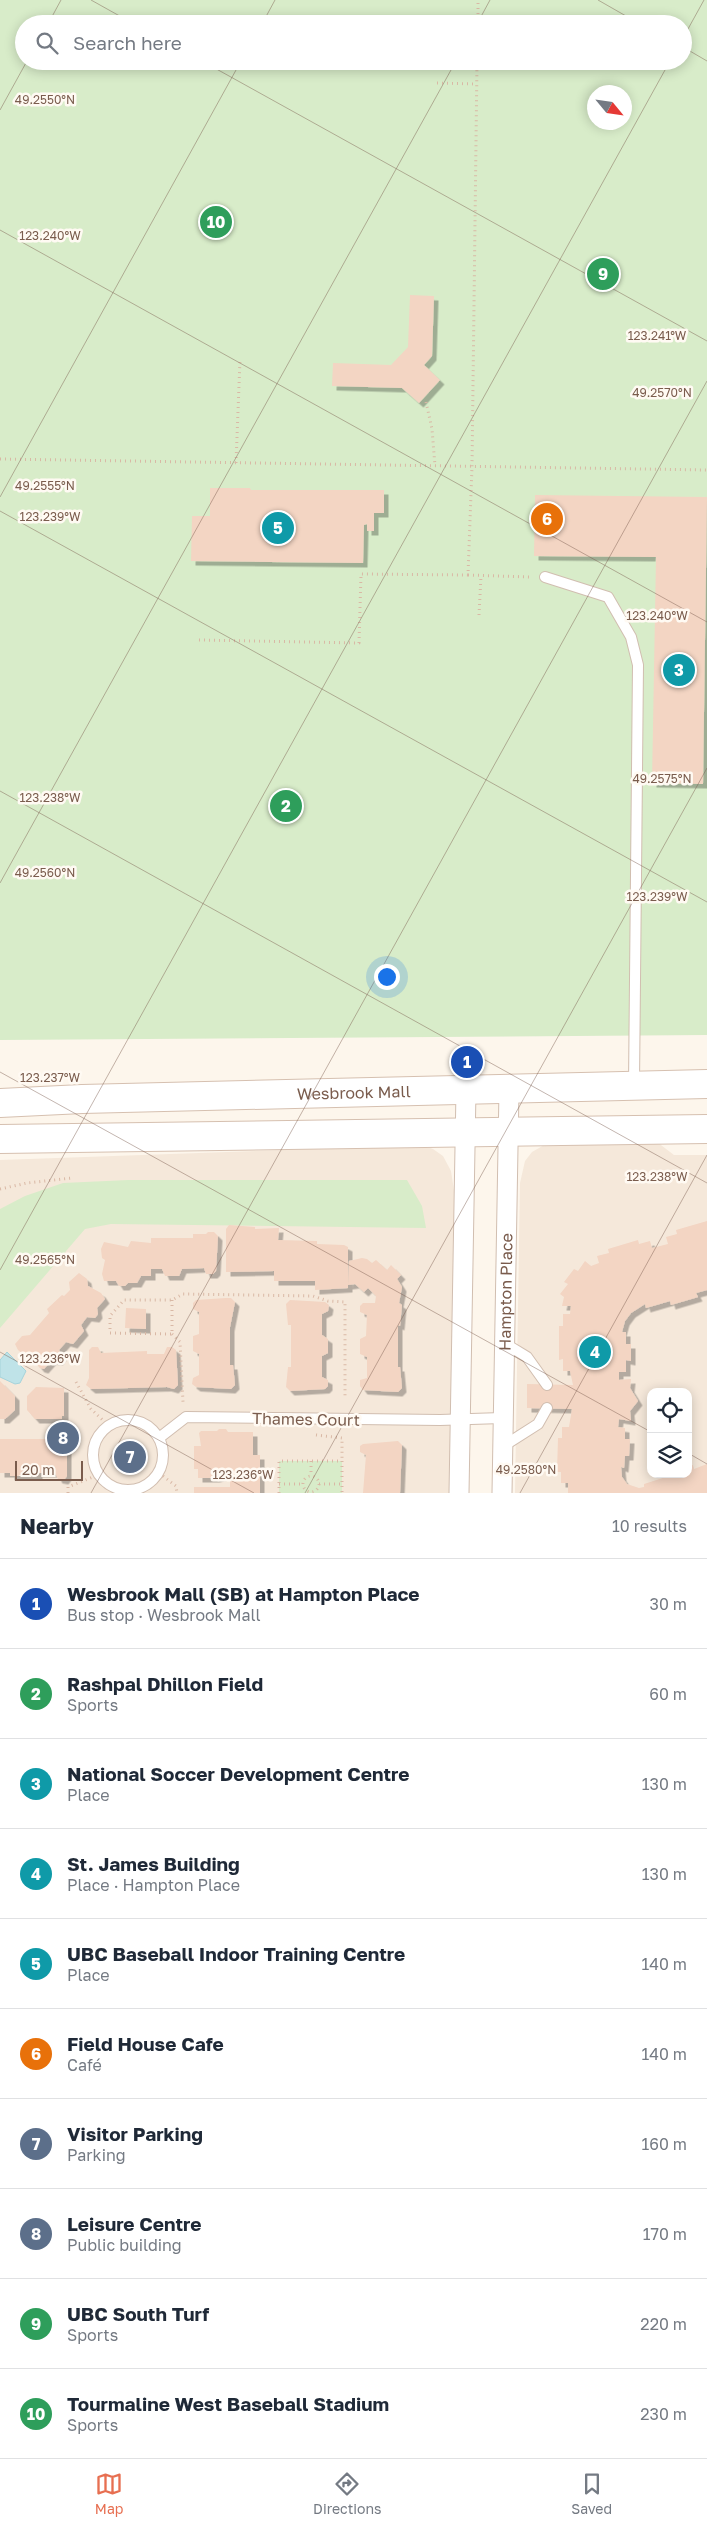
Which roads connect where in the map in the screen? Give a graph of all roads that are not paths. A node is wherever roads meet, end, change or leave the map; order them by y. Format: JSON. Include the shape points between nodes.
{"nodes":[{"id":1,"x":545,"y":577,"type":"road end"},
{"id":2,"x":707,"y":1084,"type":"edge"},
{"id":3,"x":634,"y":1086,"type":"junction"},
{"id":4,"x":466,"y":1090,"type":"junction"},
{"id":5,"x":509,"y":1090,"type":"junction"},
{"id":6,"x":0,"y":1103,"type":"edge"},
{"id":7,"x":707,"y":1129,"type":"edge"},
{"id":8,"x":465,"y":1133,"type":"junction"},
{"id":9,"x":509,"y":1133,"type":"junction"},
{"id":10,"x":0,"y":1139,"type":"edge"},
{"id":11,"x":504,"y":1343,"type":"junction"},
{"id":12,"x":547,"y":1385,"type":"dead end"},
{"id":13,"x":547,"y":1408,"type":"dead end"},
{"id":14,"x":502,"y":1418,"type":"junction"},
{"id":15,"x":460,"y":1420,"type":"junction"},
{"id":16,"x":159,"y":1438,"type":"junction"},
{"id":17,"x":502,"y":1447,"type":"junction"},
{"id":18,"x":459,"y":1493,"type":"edge"},
{"id":19,"x":502,"y":1493,"type":"edge"}],
"edges":[{"from":1,"to":3,"type":"lane","via":[[608,597],[631,637],[638,665]]},
{"from":2,"to":3,"type":"main road","name":"Wesbrook Mall"},
{"from":3,"to":5,"type":"main road","name":"Wesbrook Mall"},
{"from":4,"to":5,"type":"main road","name":"Wesbrook Mall"},
{"from":4,"to":6,"type":"main road","name":"Wesbrook Mall"},
{"from":4,"to":8,"type":"street"},
{"from":5,"to":9,"type":"street","name":"Hampton Place"},
{"from":7,"to":9,"type":"main road"},
{"from":8,"to":9,"type":"main road"},
{"from":8,"to":10,"type":"main road"},
{"from":8,"to":15,"type":"street"},
{"from":9,"to":11,"type":"street","name":"Hampton Place"},
{"from":11,"to":12,"type":"lane","via":[[527,1357]]},
{"from":11,"to":14,"type":"street","name":"Hampton Place"},
{"from":13,"to":17,"type":"lane","via":[[538,1424]]},
{"from":14,"to":15,"type":"lane","name":"Thames Court"},
{"from":14,"to":17,"type":"street","name":"Hampton Place"},
{"from":15,"to":16,"type":"lane","name":"Thames Court","via":[[186,1418]]},
{"from":15,"to":18,"type":"street"},
{"from":16,"to":16,"type":"lane","via":[[163,1462],[151,1483],[128,1491],[116,1489],[98,1475],[93,1454],[108,1426],[131,1420],[152,1429]]},
{"from":17,"to":19,"type":"street","name":"Hampton Place"}]}
